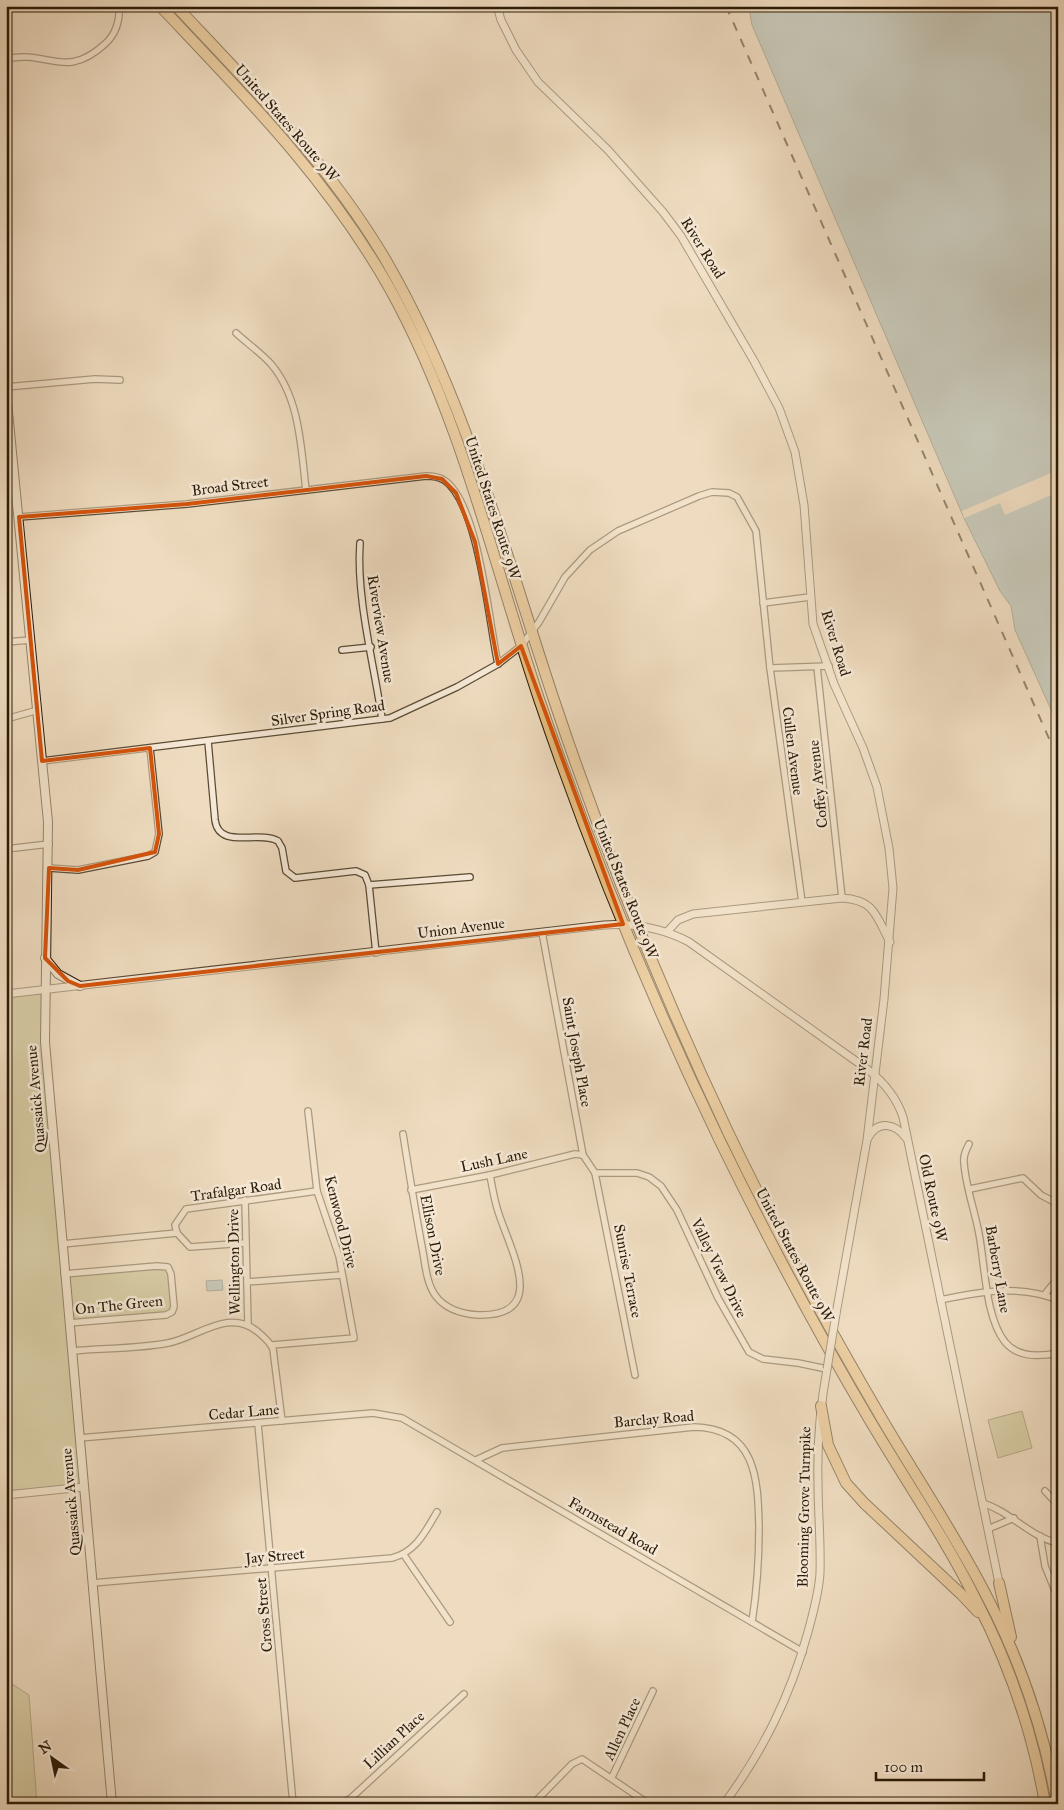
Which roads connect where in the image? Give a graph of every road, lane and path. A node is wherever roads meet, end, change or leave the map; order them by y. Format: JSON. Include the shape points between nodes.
{"nodes":[{"id":1,"x":119,"y":6,"type":"edge"},
{"id":2,"x":160,"y":6,"type":"edge"},
{"id":3,"x":497,"y":6,"type":"edge"},
{"id":4,"x":178,"y":9,"type":"edge"},
{"id":5,"x":172,"y":19,"type":"junction"},
{"id":6,"x":6,"y":59,"type":"edge"},
{"id":7,"x":369,"y":232,"type":"junction"},
{"id":8,"x":359,"y":238,"type":"junction"},
{"id":9,"x":236,"y":333,"type":"dead end"},
{"id":10,"x":120,"y":380,"type":"dead end"},
{"id":11,"x":6,"y":387,"type":"edge"},
{"id":12,"x":6,"y":392,"type":"edge"},
{"id":13,"x":7,"y":402,"type":"edge"},
{"id":14,"x":306,"y":490,"type":"junction"},
{"id":15,"x":19,"y":517,"type":"junction"},
{"id":16,"x":360,"y":543,"type":"dead end"},
{"id":17,"x":810,"y":597,"type":"junction"},
{"id":18,"x":763,"y":603,"type":"junction"},
{"id":19,"x":531,"y":631,"type":"junction"},
{"id":20,"x":31,"y":640,"type":"junction"},
{"id":21,"x":6,"y":642,"type":"edge"},
{"id":22,"x":522,"y":646,"type":"junction"},
{"id":23,"x":371,"y":648,"type":"junction"},
{"id":24,"x":342,"y":650,"type":"dead end"},
{"id":25,"x":498,"y":664,"type":"junction"},
{"id":26,"x":829,"y":666,"type":"junction"},
{"id":27,"x":817,"y":667,"type":"junction"},
{"id":28,"x":770,"y":668,"type":"junction"},
{"id":29,"x":38,"y":710,"type":"junction"},
{"id":30,"x":6,"y":719,"type":"edge"},
{"id":31,"x":382,"y":719,"type":"junction"},
{"id":32,"x":208,"y":741,"type":"junction"},
{"id":33,"x":150,"y":748,"type":"junction"},
{"id":34,"x":42,"y":761,"type":"junction"},
{"id":35,"x":48,"y":844,"type":"junction"},
{"id":36,"x":6,"y":849,"type":"edge"},
{"id":37,"x":48,"y":868,"type":"junction"},
{"id":38,"x":470,"y":877,"type":"dead end"},
{"id":39,"x":369,"y":885,"type":"junction"},
{"id":40,"x":842,"y":898,"type":"junction"},
{"id":41,"x":802,"y":902,"type":"junction"},
{"id":42,"x":623,"y":924,"type":"junction"},
{"id":43,"x":639,"y":926,"type":"junction"},
{"id":44,"x":542,"y":932,"type":"junction"},
{"id":45,"x":667,"y":932,"type":"junction"},
{"id":46,"x":890,"y":943,"type":"junction"},
{"id":47,"x":376,"y":952,"type":"junction"},
{"id":48,"x":45,"y":958,"type":"junction"},
{"id":49,"x":80,"y":986,"type":"junction"},
{"id":50,"x":44,"y":990,"type":"junction"},
{"id":51,"x":6,"y":994,"type":"edge"},
{"id":52,"x":874,"y":1074,"type":"junction"},
{"id":53,"x":308,"y":1111,"type":"dead end"},
{"id":54,"x":403,"y":1134,"type":"dead end"},
{"id":55,"x":907,"y":1139,"type":"junction"},
{"id":56,"x":867,"y":1140,"type":"junction"},
{"id":57,"x":969,"y":1144,"type":"dead end"},
{"id":58,"x":582,"y":1155,"type":"junction"},
{"id":59,"x":595,"y":1173,"type":"junction"},
{"id":60,"x":490,"y":1175,"type":"junction"},
{"id":61,"x":751,"y":1178,"type":"junction"},
{"id":62,"x":741,"y":1183,"type":"junction"},
{"id":63,"x":970,"y":1189,"type":"junction"},
{"id":64,"x":411,"y":1190,"type":"junction"},
{"id":65,"x":318,"y":1191,"type":"junction"},
{"id":66,"x":245,"y":1200,"type":"junction"},
{"id":67,"x":1058,"y":1204,"type":"edge"},
{"id":68,"x":177,"y":1233,"type":"junction"},
{"id":69,"x":246,"y":1243,"type":"junction"},
{"id":70,"x":62,"y":1244,"type":"junction"},
{"id":71,"x":64,"y":1274,"type":"junction"},
{"id":72,"x":342,"y":1275,"type":"junction"},
{"id":73,"x":1058,"y":1278,"type":"edge"},
{"id":74,"x":247,"y":1282,"type":"junction"},
{"id":75,"x":988,"y":1291,"type":"junction"},
{"id":76,"x":1045,"y":1294,"type":"junction"},
{"id":77,"x":940,"y":1300,"type":"junction"},
{"id":78,"x":1058,"y":1300,"type":"edge"},
{"id":79,"x":1058,"y":1305,"type":"edge"},
{"id":80,"x":69,"y":1323,"type":"junction"},
{"id":81,"x":248,"y":1324,"type":"junction"},
{"id":82,"x":272,"y":1345,"type":"junction"},
{"id":83,"x":72,"y":1351,"type":"junction"},
{"id":84,"x":1058,"y":1353,"type":"edge"},
{"id":85,"x":827,"y":1369,"type":"junction"},
{"id":86,"x":635,"y":1375,"type":"dead end"},
{"id":87,"x":820,"y":1406,"type":"junction"},
{"id":88,"x":282,"y":1421,"type":"junction"},
{"id":89,"x":410,"y":1422,"type":"joint"},
{"id":90,"x":258,"y":1424,"type":"junction"},
{"id":91,"x":79,"y":1438,"type":"junction"},
{"id":92,"x":476,"y":1460,"type":"junction"},
{"id":93,"x":84,"y":1487,"type":"junction"},
{"id":94,"x":1045,"y":1491,"type":"dead end"},
{"id":95,"x":6,"y":1495,"type":"edge"},
{"id":96,"x":982,"y":1503,"type":"junction"},
{"id":97,"x":1058,"y":1505,"type":"edge"},
{"id":98,"x":438,"y":1512,"type":"dead end"},
{"id":99,"x":1014,"y":1518,"type":"junction"},
{"id":100,"x":988,"y":1529,"type":"junction"},
{"id":101,"x":1040,"y":1536,"type":"junction"},
{"id":102,"x":1058,"y":1543,"type":"edge"},
{"id":103,"x":404,"y":1555,"type":"junction"},
{"id":104,"x":273,"y":1568,"type":"junction"},
{"id":105,"x":92,"y":1583,"type":"junction"},
{"id":106,"x":999,"y":1583,"type":"junction"},
{"id":107,"x":983,"y":1588,"type":"junction"},
{"id":108,"x":1058,"y":1598,"type":"edge"},
{"id":109,"x":450,"y":1622,"type":"dead end"},
{"id":110,"x":752,"y":1622,"type":"junction"},
{"id":111,"x":998,"y":1645,"type":"junction"},
{"id":112,"x":803,"y":1652,"type":"junction"},
{"id":113,"x":1016,"y":1660,"type":"junction"},
{"id":114,"x":653,"y":1691,"type":"dead end"},
{"id":115,"x":464,"y":1694,"type":"dead end"},
{"id":116,"x":1040,"y":1732,"type":"junction"},
{"id":117,"x":1030,"y":1735,"type":"junction"},
{"id":118,"x":612,"y":1777,"type":"junction"},
{"id":119,"x":112,"y":1804,"type":"edge"},
{"id":120,"x":293,"y":1804,"type":"edge"},
{"id":121,"x":341,"y":1804,"type":"edge"},
{"id":122,"x":533,"y":1804,"type":"edge"},
{"id":123,"x":649,"y":1804,"type":"edge"},
{"id":124,"x":724,"y":1804,"type":"edge"},
{"id":125,"x":1045,"y":1804,"type":"edge"},
{"id":126,"x":1056,"y":1804,"type":"edge"}],
"edges":[{"from":1,"to":6,"type":"street","via":[[120,16],[113,35],[84,60],[68,64],[28,57]]},
{"from":2,"to":5,"type":"highway","name":"United States Route 9W"},
{"from":3,"to":17,"type":"street","name":"River Road","via":[[516,50],[538,82],[608,150],[667,218],[724,307],[760,372],[779,408],[795,452],[804,505]]},
{"from":4,"to":5,"type":"street"},
{"from":4,"to":7,"type":"highway","name":"United States Route 9W","via":[[303,143]]},
{"from":5,"to":8,"type":"highway","name":"United States Route 9W","via":[[294,150]]},
{"from":7,"to":8,"type":"street"},
{"from":7,"to":19,"type":"highway","name":"United States Route 9W","via":[[412,308],[454,400]]},
{"from":8,"to":22,"type":"highway","name":"United States Route 9W","via":[[402,313],[436,384]]},
{"from":9,"to":14,"type":"street","via":[[270,362],[286,388],[296,416]]},
{"from":10,"to":11,"type":"street","via":[[95,379]]},
{"from":12,"to":13,"type":"main road","name":"Quassaick Avenue"},
{"from":13,"to":15,"type":"main road","name":"Quassaick Avenue"},
{"from":14,"to":15,"type":"street","name":"Broad Street","via":[[187,504]]},
{"from":14,"to":25,"type":"street","name":"Broad Street","via":[[426,476],[442,479],[456,493],[475,542],[486,584]]},
{"from":15,"to":20,"type":"main road","name":"Quassaick Avenue"},
{"from":16,"to":23,"type":"street","name":"Riverview Avenue","via":[[361,588]]},
{"from":17,"to":18,"type":"street"},
{"from":17,"to":26,"type":"street","name":"River Road","via":[[814,624]]},
{"from":18,"to":19,"type":"street","name":"Silver Spring Road","via":[[756,530],[752,521],[737,497],[712,492],[618,531],[590,550],[565,577]]},
{"from":18,"to":28,"type":"street","name":"Cullen Avenue"},
{"from":19,"to":22,"type":"street","name":"Silver Spring Road"},
{"from":19,"to":43,"type":"highway","name":"United States Route 9W","via":[[568,741]]},
{"from":20,"to":21,"type":"street"},
{"from":20,"to":29,"type":"main road","name":"Quassaick Avenue"},
{"from":22,"to":25,"type":"street","name":"Silver Spring Road"},
{"from":22,"to":42,"type":"highway","name":"United States Route 9W","via":[[559,756]]},
{"from":23,"to":24,"type":"street"},
{"from":23,"to":31,"type":"street","name":"Riverview Avenue"},
{"from":25,"to":31,"type":"street","name":"Silver Spring Road","via":[[458,687]]},
{"from":26,"to":27,"type":"street"},
{"from":26,"to":46,"type":"street","name":"River Road","via":[[868,760],[881,801],[893,888]]},
{"from":27,"to":28,"type":"street"},
{"from":27,"to":40,"type":"street","name":"Coffey Avenue"},
{"from":28,"to":41,"type":"street","name":"Cullen Avenue"},
{"from":29,"to":30,"type":"street"},
{"from":29,"to":34,"type":"main road","name":"Quassaick Avenue"},
{"from":31,"to":32,"type":"street","name":"Silver Spring Road"},
{"from":32,"to":33,"type":"street","name":"Silver Spring Road"},
{"from":32,"to":39,"type":"street","via":[[215,820],[219,832],[224,836],[266,837],[278,841],[286,871],[291,876],[356,871],[366,875]]},
{"from":33,"to":34,"type":"street","name":"Silver Spring Road"},
{"from":33,"to":37,"type":"street","via":[[159,834],[155,852],[78,870]]},
{"from":34,"to":35,"type":"main road","name":"Quassaick Avenue"},
{"from":35,"to":36,"type":"street"},
{"from":35,"to":37,"type":"main road","name":"Quassaick Avenue"},
{"from":37,"to":48,"type":"main road","name":"Quassaick Avenue"},
{"from":38,"to":39,"type":"street"},
{"from":39,"to":47,"type":"street"},
{"from":40,"to":41,"type":"street"},
{"from":40,"to":46,"type":"street","via":[[868,904]]},
{"from":41,"to":45,"type":"street","via":[[693,914],[678,920]]},
{"from":42,"to":43,"type":"street","name":"Union Avenue"},
{"from":42,"to":44,"type":"street","name":"Union Avenue"},
{"from":42,"to":62,"type":"highway","name":"United States Route 9W","via":[[686,1069]]},
{"from":43,"to":45,"type":"street","name":"Union Avenue"},
{"from":43,"to":61,"type":"highway","name":"United States Route 9W","via":[[695,1060]]},
{"from":44,"to":47,"type":"street","name":"Union Avenue"},
{"from":44,"to":58,"type":"street","name":"Saint Joseph Place"},
{"from":45,"to":52,"type":"street","name":"Old Route 9W","via":[[702,950]]},
{"from":46,"to":52,"type":"street","name":"River Road"},
{"from":47,"to":49,"type":"street","name":"Union Avenue"},
{"from":48,"to":49,"type":"main road","via":[[58,974]]},
{"from":48,"to":50,"type":"main road","name":"Quassaick Avenue"},
{"from":49,"to":50,"type":"street","name":"Union Avenue"},
{"from":50,"to":51,"type":"street","name":"Union Avenue"},
{"from":50,"to":70,"type":"main road","name":"Quassaick Avenue","via":[[45,1042]]},
{"from":52,"to":55,"type":"street","name":"Old Route 9W","via":[[898,1103]]},
{"from":52,"to":56,"type":"street","name":"River Road"},
{"from":53,"to":65,"type":"street","name":"Kenwood Drive"},
{"from":54,"to":64,"type":"street","name":"Ellison Drive"},
{"from":55,"to":56,"type":"street","via":[[899,1130],[887,1125],[873,1130]]},
{"from":55,"to":77,"type":"street","name":"Old Route 9W"},
{"from":56,"to":85,"type":"street","name":"River Road","bridge":true},
{"from":57,"to":63,"type":"street","name":"Barberry Lane","via":[[964,1162]]},
{"from":58,"to":59,"type":"street","name":"Saint Joseph Place"},
{"from":58,"to":60,"type":"street","name":"Lush Lane"},
{"from":59,"to":85,"type":"street","name":"Valley View Drive","via":[[637,1173],[661,1186],[677,1210],[718,1298],[749,1352],[763,1359]]},
{"from":59,"to":86,"type":"street","name":"Sunrise Terrace"},
{"from":60,"to":64,"type":"street","name":"Lush Lane"},
{"from":60,"to":64,"type":"street","name":"Ellison Drive","via":[[496,1208],[515,1258],[520,1287],[520,1298],[503,1313],[476,1315],[460,1312],[435,1295]]},
{"from":61,"to":62,"type":"street"},
{"from":61,"to":107,"type":"highway","name":"United States Route 9W","via":[[841,1348]]},
{"from":62,"to":111,"type":"highway","name":"United States Route 9W","via":[[823,1339],[964,1576]]},
{"from":63,"to":67,"type":"street","via":[[1023,1178],[1040,1195]]},
{"from":63,"to":75,"type":"street","name":"Barberry Lane"},
{"from":65,"to":66,"type":"street","name":"Trafalgar Road"},
{"from":65,"to":72,"type":"street","name":"Kenwood Drive","via":[[334,1235]]},
{"from":66,"to":68,"type":"street","name":"Trafalgar Road","via":[[186,1208],[174,1225]]},
{"from":66,"to":69,"type":"street","name":"Wellington Drive"},
{"from":68,"to":69,"type":"street","via":[[190,1247]]},
{"from":68,"to":70,"type":"street"},
{"from":69,"to":74,"type":"street","name":"Wellington Drive"},
{"from":70,"to":71,"type":"main road","name":"Quassaick Avenue"},
{"from":71,"to":80,"type":"main road","name":"Quassaick Avenue"},
{"from":71,"to":80,"type":"street","name":"On The Green","via":[[158,1266],[168,1267],[171,1274],[174,1307],[166,1315]]},
{"from":72,"to":74,"type":"street"},
{"from":72,"to":82,"type":"street","name":"Kenwood Drive","via":[[354,1338]]},
{"from":73,"to":76,"type":"street"},
{"from":74,"to":81,"type":"street","name":"Wellington Drive"},
{"from":75,"to":76,"type":"street"},
{"from":75,"to":77,"type":"street"},
{"from":75,"to":84,"type":"street","name":"Barberry Lane","via":[[1000,1335],[1014,1350],[1034,1356]]},
{"from":76,"to":78,"type":"street"},
{"from":76,"to":79,"type":"street"},
{"from":77,"to":96,"type":"street","name":"Old Route 9W"},
{"from":80,"to":83,"type":"main road","name":"Quassaick Avenue"},
{"from":81,"to":82,"type":"street"},
{"from":81,"to":83,"type":"street","via":[[241,1322],[204,1328],[170,1343]]},
{"from":82,"to":88,"type":"street"},
{"from":83,"to":91,"type":"main road","name":"Quassaick Avenue"},
{"from":85,"to":87,"type":"street","name":"Blooming Grove Turnpike"},
{"from":87,"to":111,"type":"highway","via":[[828,1445],[846,1483],[970,1603]]},
{"from":87,"to":112,"type":"street","name":"Blooming Grove Turnpike","via":[[820,1575]]},
{"from":88,"to":89,"type":"street","name":"Cedar Lane","via":[[373,1413],[390,1414]]},
{"from":88,"to":90,"type":"street","name":"Cedar Lane"},
{"from":89,"to":92,"type":"street","name":"Farmstead Road"},
{"from":90,"to":91,"type":"street","name":"Cedar Lane"},
{"from":90,"to":104,"type":"street","name":"Cross Street"},
{"from":91,"to":93,"type":"main road","name":"Quassaick Avenue"},
{"from":92,"to":110,"type":"street","name":"Farmstead Road"},
{"from":92,"to":110,"type":"street","name":"Barclay Road","via":[[502,1448],[685,1428],[708,1427],[732,1437],[752,1463],[758,1490],[759,1559]]},
{"from":93,"to":95,"type":"street"},
{"from":93,"to":105,"type":"main road","name":"Quassaick Avenue"},
{"from":94,"to":97,"type":"street"},
{"from":96,"to":99,"type":"street"},
{"from":96,"to":100,"type":"street","name":"Old Route 9W"},
{"from":98,"to":103,"type":"street","via":[[414,1548]]},
{"from":99,"to":100,"type":"street"},
{"from":99,"to":101,"type":"street"},
{"from":100,"to":106,"type":"street","name":"Old Route 9W"},
{"from":101,"to":102,"type":"street"},
{"from":101,"to":108,"type":"street","via":[[1045,1566]]},
{"from":103,"to":104,"type":"street","name":"Jay Street"},
{"from":103,"to":109,"type":"street"},
{"from":104,"to":105,"type":"street","name":"Jay Street"},
{"from":104,"to":120,"type":"street","name":"Cross Street"},
{"from":105,"to":119,"type":"main road","name":"Quassaick Avenue"},
{"from":106,"to":107,"type":"highway","via":[[996,1595]]},
{"from":106,"to":113,"type":"highway"},
{"from":107,"to":113,"type":"highway","name":"United States Route 9W"},
{"from":110,"to":112,"type":"street","name":"Farmstead Road"},
{"from":111,"to":117,"type":"highway","name":"United States Route 9W"},
{"from":112,"to":124,"type":"street","name":"Blooming Grove Turnpike","via":[[776,1723]]},
{"from":113,"to":116,"type":"highway","name":"United States Route 9W"},
{"from":114,"to":118,"type":"street","name":"Allen Place"},
{"from":115,"to":121,"type":"street","name":"Lillian Place","via":[[352,1798]]},
{"from":116,"to":117,"type":"street"},
{"from":116,"to":126,"type":"highway","name":"United States Route 9W"},
{"from":117,"to":125,"type":"highway","name":"United States Route 9W"},
{"from":118,"to":122,"type":"street","via":[[586,1760],[578,1760]]},
{"from":118,"to":123,"type":"street"}]}
